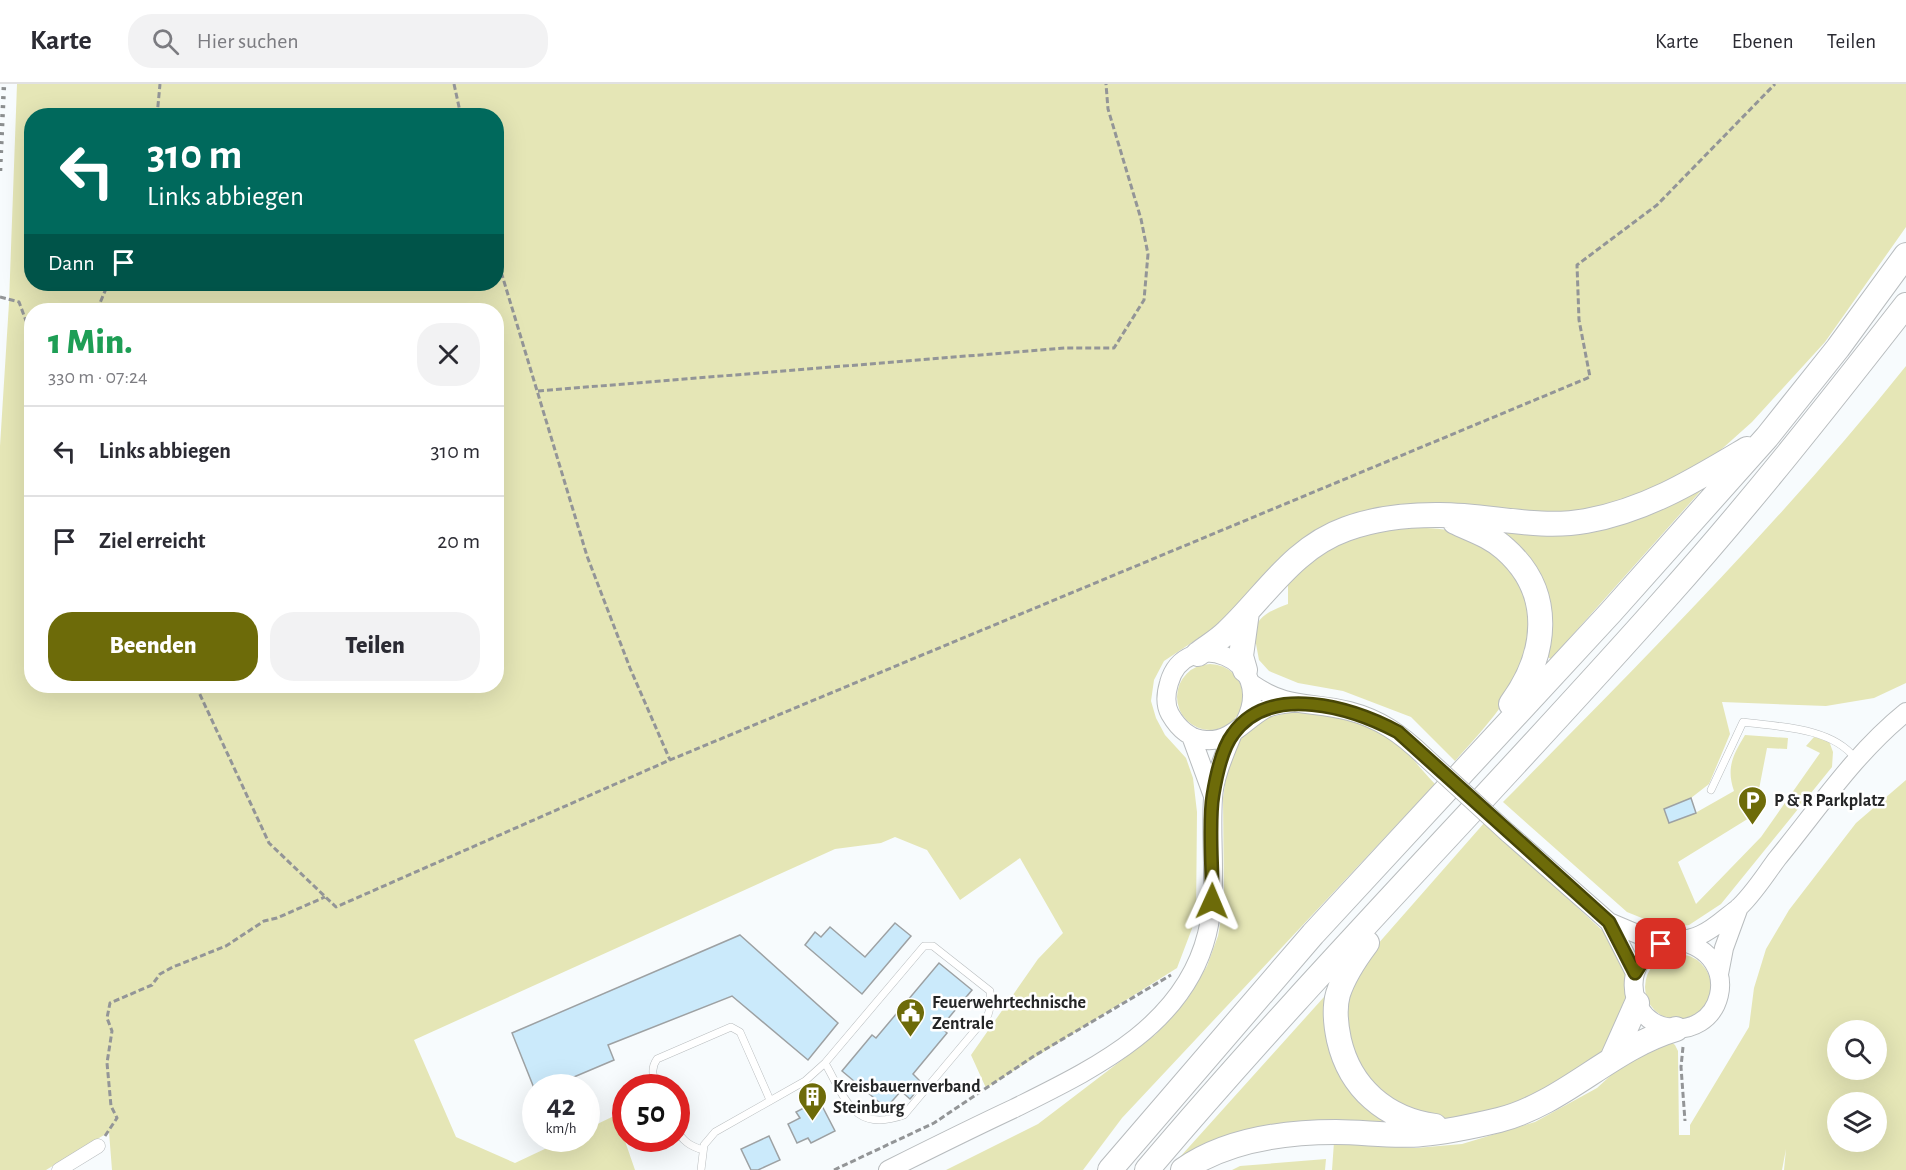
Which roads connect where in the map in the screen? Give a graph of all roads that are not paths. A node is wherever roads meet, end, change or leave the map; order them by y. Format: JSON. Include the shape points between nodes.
{"nodes":[{"id":1,"x":1906,"y":255,"type":"edge"},
{"id":2,"x":1906,"y":305,"type":"edge"},
{"id":3,"x":1767,"y":437,"type":"junction"},
{"id":4,"x":1436,"y":514,"type":"junction"},
{"id":5,"x":1247,"y":612,"type":"junction"},
{"id":6,"x":1198,"y":654,"type":"junction"},
{"id":7,"x":1248,"y":677,"type":"junction"},
{"id":8,"x":1292,"y":703,"type":"junction"},
{"id":9,"x":1906,"y":712,"type":"edge"},
{"id":10,"x":1239,"y":727,"type":"junction"},
{"id":11,"x":1191,"y":736,"type":"junction"},
{"id":12,"x":1856,"y":760,"type":"junction"},
{"id":13,"x":1465,"y":770,"type":"junction"},
{"id":14,"x":1711,"y":790,"type":"dead end"},
{"id":15,"x":1213,"y":796,"type":"junction"},
{"id":16,"x":1433,"y":851,"type":"junction"},
{"id":17,"x":1739,"y":907,"type":"junction"},
{"id":18,"x":1609,"y":922,"type":"junction"},
{"id":19,"x":1670,"y":942,"type":"junction"},
{"id":20,"x":1635,"y":973,"type":"junction"},
{"id":21,"x":1719,"y":975,"type":"junction"},
{"id":22,"x":1637,"y":1003,"type":"junction"},
{"id":23,"x":1681,"y":1028,"type":"junction"},
{"id":24,"x":1612,"y":1059,"type":"junction"},
{"id":25,"x":825,"y":1063,"type":"junction"},
{"id":26,"x":653,"y":1074,"type":"edge"},
{"id":27,"x":770,"y":1100,"type":"junction"},
{"id":28,"x":1455,"y":1128,"type":"junction"},
{"id":29,"x":690,"y":1145,"type":"edge"},
{"id":30,"x":99,"y":1146,"type":"road end"},
{"id":31,"x":703,"y":1150,"type":"junction"},
{"id":32,"x":60,"y":1170,"type":"edge"},
{"id":33,"x":701,"y":1170,"type":"edge"},
{"id":34,"x":888,"y":1170,"type":"edge"},
{"id":35,"x":1110,"y":1170,"type":"edge"},
{"id":36,"x":1147,"y":1170,"type":"edge"},
{"id":37,"x":1183,"y":1170,"type":"edge"}],
"edges":[{"from":1,"to":3,"type":"highway"},
{"from":2,"to":16,"type":"highway","via":[[1774,471],[1666,598]]},
{"from":3,"to":4,"type":"highway","via":[[1654,503],[1585,521],[1534,523]]},
{"from":3,"to":13,"type":"highway"},
{"from":4,"to":5,"type":"highway","via":[[1378,520],[1345,529],[1283,569]]},
{"from":4,"to":13,"type":"highway","via":[[1480,533],[1517,561],[1528,578],[1540,621],[1540,644],[1528,677]]},
{"from":5,"to":6,"type":"highway"},
{"from":5,"to":7,"type":"highway","via":[[1241,650]]},
{"from":6,"to":7,"type":"main road","via":[[1224,654]]},
{"from":6,"to":11,"type":"main road","via":[[1176,669],[1166,693],[1168,710],[1177,726]]},
{"from":7,"to":8,"type":"main road","via":[[1268,695]]},
{"from":7,"to":10,"type":"main road","via":[[1254,697]]},
{"from":8,"to":10,"type":"main road","via":[[1266,709]]},
{"from":8,"to":18,"type":"main road","bridge":true,"via":[[1348,711],[1398,732]]},
{"from":9,"to":12,"type":"main road"},
{"from":10,"to":11,"type":"main road","via":[[1220,739]]},
{"from":10,"to":15,"type":"main road"},
{"from":11,"to":15,"type":"main road"},
{"from":12,"to":14,"type":"lane","via":[[1828,739],[1800,729],[1743,722]]},
{"from":12,"to":17,"type":"main road"},
{"from":13,"to":35,"type":"highway","via":[[1313,934]]},
{"from":15,"to":34,"type":"main road","via":[[1212,901],[1207,933],[1198,961],[1172,1002],[1148,1029],[1098,1066]]},
{"from":16,"to":28,"type":"highway","via":[[1348,968],[1337,997],[1336,1027],[1342,1055],[1367,1095],[1385,1110],[1414,1121]]},
{"from":16,"to":36,"type":"highway"},
{"from":17,"to":19,"type":"main road","via":[[1701,935]]},
{"from":17,"to":21,"type":"main road"},
{"from":18,"to":19,"type":"main road"},
{"from":18,"to":20,"type":"main road"},
{"from":19,"to":20,"type":"main road","via":[[1649,951]]},
{"from":19,"to":21,"type":"main road","via":[[1693,944],[1705,951]]},
{"from":20,"to":22,"type":"main road"},
{"from":21,"to":23,"type":"main road","via":[[1719,1001],[1699,1023]]},
{"from":22,"to":23,"type":"main road","via":[[1646,1016],[1660,1025]]},
{"from":22,"to":24,"type":"highway"},
{"from":23,"to":24,"type":"highway","via":[[1656,1035]]},
{"from":24,"to":28,"type":"highway","via":[[1543,1103],[1501,1119]]},
{"from":25,"to":25,"type":"lane","via":[[924,946],[933,946],[990,991],[988,1015],[904,1115],[888,1121],[863,1118],[850,1106]]},
{"from":25,"to":27,"type":"lane","via":[[804,1081]]},
{"from":26,"to":27,"type":"lane","via":[[652,1065],[657,1059],[731,1027],[740,1032]]},
{"from":27,"to":31,"type":"lane","via":[[715,1132]]},
{"from":28,"to":37,"type":"highway","via":[[1423,1134],[1338,1132],[1266,1138],[1229,1148]]},
{"from":29,"to":31,"type":"lane"},
{"from":30,"to":32,"type":"street"},
{"from":31,"to":33,"type":"lane"}]}
